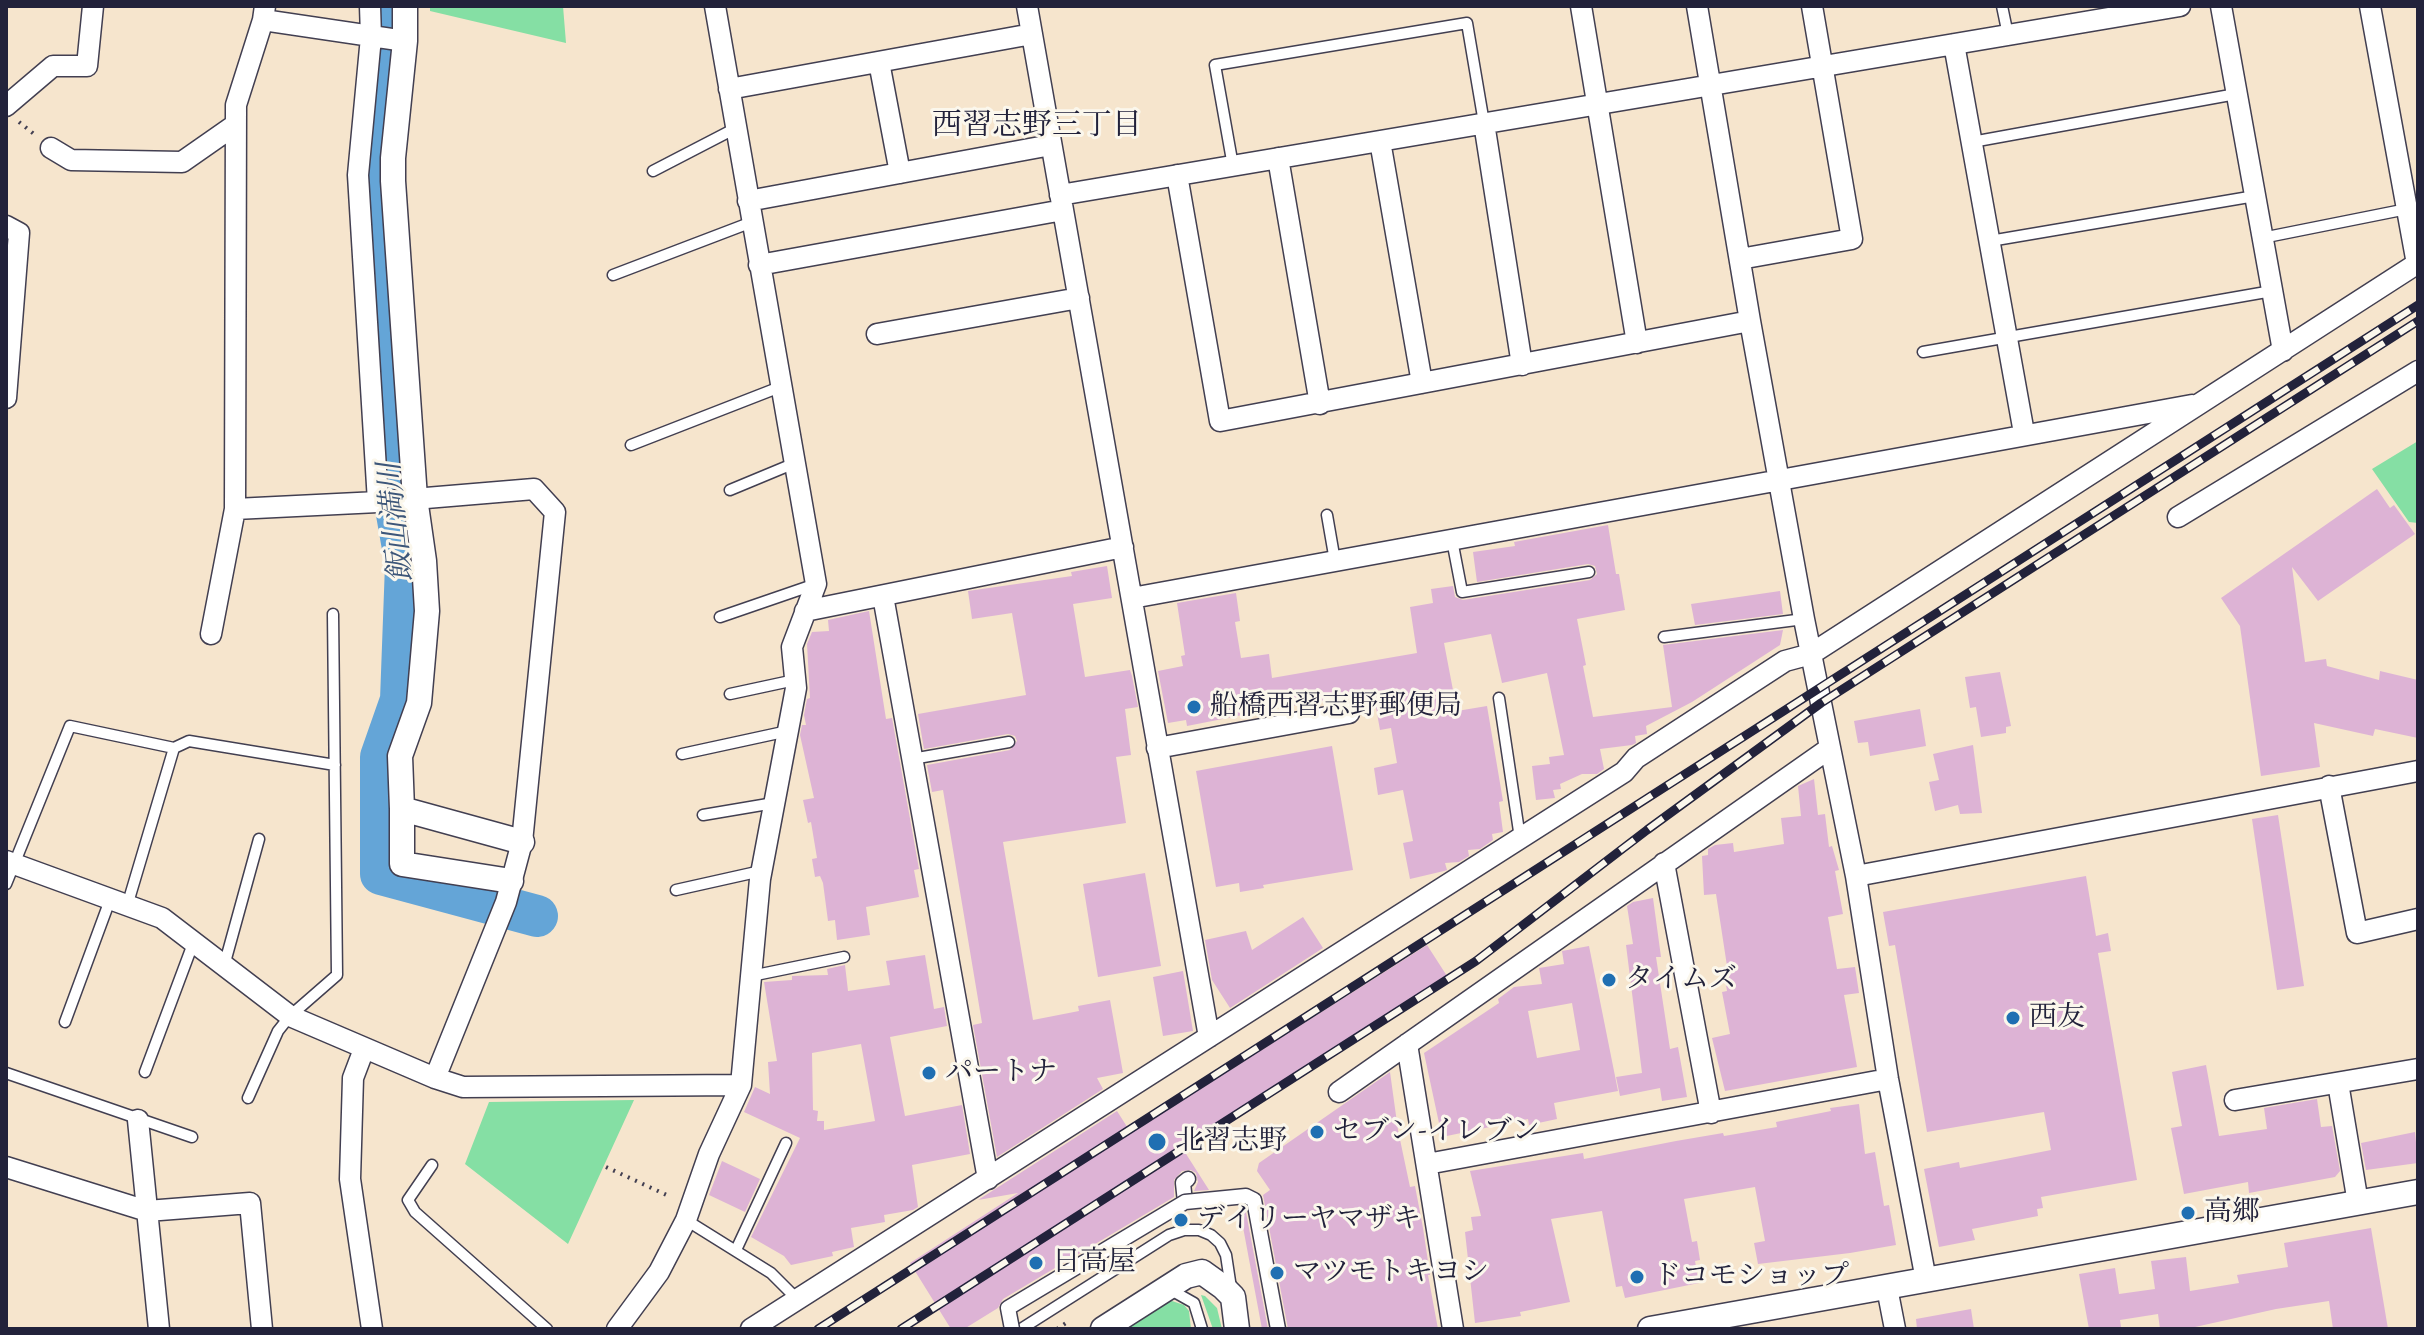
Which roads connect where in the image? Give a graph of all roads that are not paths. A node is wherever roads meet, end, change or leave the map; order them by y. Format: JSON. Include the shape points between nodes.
{"nodes":[{"id":1,"x":93,"y":6,"type":"edge"},
{"id":2,"x":370,"y":6,"type":"edge"},
{"id":3,"x":405,"y":6,"type":"edge"},
{"id":4,"x":715,"y":6,"type":"edge"},
{"id":5,"x":1027,"y":6,"type":"edge"},
{"id":6,"x":1581,"y":6,"type":"edge"},
{"id":7,"x":1697,"y":6,"type":"edge"},
{"id":8,"x":1812,"y":6,"type":"edge"},
{"id":9,"x":2002,"y":6,"type":"edge"},
{"id":10,"x":2180,"y":6,"type":"edge"},
{"id":11,"x":2221,"y":6,"type":"edge"},
{"id":12,"x":2370,"y":6,"type":"edge"},
{"id":13,"x":2111,"y":12,"type":"edge"},
{"id":14,"x":264,"y":13,"type":"edge"},
{"id":15,"x":1032,"y":34,"type":"junction"},
{"id":16,"x":2008,"y":35,"type":"junction"},
{"id":17,"x":388,"y":39,"type":"junction"},
{"id":18,"x":1954,"y":44,"type":"junction"},
{"id":19,"x":879,"y":62,"type":"junction"},
{"id":20,"x":1823,"y":66,"type":"junction"},
{"id":21,"x":1710,"y":85,"type":"junction"},
{"id":22,"x":729,"y":89,"type":"junction"},
{"id":23,"x":2236,"y":94,"type":"junction"},
{"id":24,"x":1598,"y":104,"type":"junction"},
{"id":25,"x":11,"y":111,"type":"edge"},
{"id":26,"x":1484,"y":123,"type":"junction"},
{"id":27,"x":235,"y":125,"type":"junction"},
{"id":28,"x":736,"y":128,"type":"junction"},
{"id":29,"x":1380,"y":141,"type":"junction"},
{"id":30,"x":1972,"y":142,"type":"junction"},
{"id":31,"x":1051,"y":145,"type":"junction"},
{"id":32,"x":51,"y":148,"type":"dead end"},
{"id":33,"x":1278,"y":158,"type":"junction"},
{"id":34,"x":1233,"y":166,"type":"junction"},
{"id":35,"x":653,"y":171,"type":"dead end"},
{"id":36,"x":900,"y":173,"type":"junction"},
{"id":37,"x":1177,"y":175,"type":"junction"},
{"id":38,"x":2255,"y":196,"type":"junction"},
{"id":39,"x":748,"y":201,"type":"junction"},
{"id":40,"x":1062,"y":203,"type":"junction"},
{"id":41,"x":2407,"y":209,"type":"junction"},
{"id":42,"x":752,"y":222,"type":"junction"},
{"id":43,"x":6,"y":226,"type":"edge"},
{"id":44,"x":2262,"y":238,"type":"junction"},
{"id":45,"x":1990,"y":241,"type":"junction"},
{"id":46,"x":1740,"y":259,"type":"junction"},
{"id":47,"x":2417,"y":264,"type":"edge"},
{"id":48,"x":759,"y":265,"type":"junction"},
{"id":49,"x":613,"y":275,"type":"dead end"},
{"id":50,"x":2272,"y":291,"type":"junction"},
{"id":51,"x":1079,"y":298,"type":"junction"},
{"id":52,"x":1750,"y":321,"type":"junction"},
{"id":53,"x":877,"y":334,"type":"dead end"},
{"id":54,"x":2007,"y":337,"type":"junction"},
{"id":55,"x":1637,"y":343,"type":"junction"},
{"id":56,"x":2283,"y":351,"type":"junction"},
{"id":57,"x":1923,"y":352,"type":"dead end"},
{"id":58,"x":1522,"y":365,"type":"junction"},
{"id":59,"x":2418,"y":371,"type":"edge"},
{"id":60,"x":1422,"y":383,"type":"junction"},
{"id":61,"x":780,"y":387,"type":"junction"},
{"id":62,"x":6,"y":398,"type":"edge"},
{"id":63,"x":2200,"y":403,"type":"junction"},
{"id":64,"x":1320,"y":404,"type":"junction"},
{"id":65,"x":2024,"y":433,"type":"junction"},
{"id":66,"x":631,"y":445,"type":"dead end"},
{"id":67,"x":795,"y":463,"type":"junction"},
{"id":68,"x":1780,"y":481,"type":"junction"},
{"id":69,"x":730,"y":490,"type":"dead end"},
{"id":70,"x":409,"y":499,"type":"junction"},
{"id":71,"x":378,"y":502,"type":"junction"},
{"id":72,"x":235,"y":509,"type":"junction"},
{"id":73,"x":1327,"y":515,"type":"dead end"},
{"id":74,"x":2178,"y":517,"type":"dead end"},
{"id":75,"x":1452,"y":540,"type":"junction"},
{"id":76,"x":1123,"y":547,"type":"junction"},
{"id":77,"x":1335,"y":561,"type":"junction"},
{"id":78,"x":1589,"y":572,"type":"dead end"},
{"id":79,"x":816,"y":584,"type":"junction"},
{"id":80,"x":883,"y":596,"type":"junction"},
{"id":81,"x":1132,"y":598,"type":"junction"},
{"id":82,"x":805,"y":611,"type":"junction"},
{"id":83,"x":333,"y":614,"type":"dead end"},
{"id":84,"x":720,"y":617,"type":"dead end"},
{"id":85,"x":1804,"y":619,"type":"junction"},
{"id":86,"x":211,"y":634,"type":"dead end"},
{"id":87,"x":1664,"y":637,"type":"dead end"},
{"id":88,"x":1811,"y":654,"type":"junction"},
{"id":89,"x":795,"y":680,"type":"junction"},
{"id":90,"x":730,"y":694,"type":"dead end"},
{"id":91,"x":1499,"y":698,"type":"dead end"},
{"id":92,"x":1349,"y":713,"type":"dead end"},
{"id":93,"x":788,"y":731,"type":"junction"},
{"id":94,"x":1009,"y":742,"type":"dead end"},
{"id":95,"x":174,"y":748,"type":"junction"},
{"id":96,"x":1157,"y":748,"type":"junction"},
{"id":97,"x":1830,"y":748,"type":"junction"},
{"id":98,"x":682,"y":754,"type":"dead end"},
{"id":99,"x":912,"y":759,"type":"junction"},
{"id":100,"x":335,"y":765,"type":"junction"},
{"id":101,"x":2418,"y":771,"type":"edge"},
{"id":102,"x":2329,"y":786,"type":"junction"},
{"id":103,"x":774,"y":803,"type":"junction"},
{"id":104,"x":402,"y":809,"type":"junction"},
{"id":105,"x":703,"y":815,"type":"dead end"},
{"id":106,"x":1520,"y":838,"type":"junction"},
{"id":107,"x":259,"y":839,"type":"dead end"},
{"id":108,"x":522,"y":842,"type":"junction"},
{"id":109,"x":10,"y":862,"type":"edge"},
{"id":110,"x":1664,"y":863,"type":"junction"},
{"id":111,"x":761,"y":871,"type":"junction"},
{"id":112,"x":1856,"y":876,"type":"junction"},
{"id":113,"x":6,"y":884,"type":"edge"},
{"id":114,"x":676,"y":890,"type":"dead end"},
{"id":115,"x":505,"y":900,"type":"junction"},
{"id":116,"x":118,"y":903,"type":"junction"},
{"id":117,"x":2418,"y":919,"type":"edge"},
{"id":118,"x":194,"y":941,"type":"junction"},
{"id":119,"x":844,"y":957,"type":"dead end"},
{"id":120,"x":224,"y":966,"type":"junction"},
{"id":121,"x":751,"y":976,"type":"junction"},
{"id":122,"x":290,"y":1016,"type":"junction"},
{"id":123,"x":65,"y":1022,"type":"dead end"},
{"id":124,"x":1209,"y":1037,"type":"junction"},
{"id":125,"x":1407,"y":1044,"type":"junction"},
{"id":126,"x":364,"y":1049,"type":"junction"},
{"id":127,"x":2418,"y":1069,"type":"edge"},
{"id":128,"x":145,"y":1072,"type":"dead end"},
{"id":129,"x":6,"y":1073,"type":"edge"},
{"id":130,"x":435,"y":1078,"type":"junction"},
{"id":131,"x":1888,"y":1079,"type":"junction"},
{"id":132,"x":2338,"y":1083,"type":"junction"},
{"id":133,"x":741,"y":1085,"type":"junction"},
{"id":134,"x":1339,"y":1092,"type":"dead end"},
{"id":135,"x":248,"y":1098,"type":"dead end"},
{"id":136,"x":2235,"y":1100,"type":"dead end"},
{"id":137,"x":1711,"y":1113,"type":"junction"},
{"id":138,"x":138,"y":1120,"type":"junction"},
{"id":139,"x":192,"y":1137,"type":"dead end"},
{"id":140,"x":786,"y":1143,"type":"dead end"},
{"id":141,"x":1427,"y":1164,"type":"junction"},
{"id":142,"x":432,"y":1165,"type":"dead end"},
{"id":143,"x":6,"y":1167,"type":"edge"},
{"id":144,"x":988,"y":1179,"type":"junction"},
{"id":145,"x":1188,"y":1179,"type":"dead end"},
{"id":146,"x":2418,"y":1192,"type":"edge"},
{"id":147,"x":1185,"y":1202,"type":"junction"},
{"id":148,"x":2358,"y":1203,"type":"junction"},
{"id":149,"x":147,"y":1211,"type":"junction"},
{"id":150,"x":688,"y":1214,"type":"junction"},
{"id":151,"x":736,"y":1250,"type":"junction"},
{"id":152,"x":1926,"y":1280,"type":"junction"},
{"id":153,"x":1887,"y":1288,"type":"junction"},
{"id":154,"x":1166,"y":1289,"type":"junction"},
{"id":155,"x":1233,"y":1297,"type":"junction"},
{"id":156,"x":798,"y":1300,"type":"junction"},
{"id":157,"x":159,"y":1329,"type":"edge"},
{"id":158,"x":262,"y":1329,"type":"edge"},
{"id":159,"x":372,"y":1329,"type":"edge"},
{"id":160,"x":547,"y":1329,"type":"edge"},
{"id":161,"x":617,"y":1329,"type":"edge"},
{"id":162,"x":751,"y":1329,"type":"edge"},
{"id":163,"x":1012,"y":1329,"type":"edge"},
{"id":164,"x":1021,"y":1329,"type":"edge"},
{"id":165,"x":1103,"y":1329,"type":"edge"},
{"id":166,"x":1202,"y":1329,"type":"edge"},
{"id":167,"x":1237,"y":1329,"type":"edge"},
{"id":168,"x":1278,"y":1329,"type":"edge"},
{"id":169,"x":1453,"y":1329,"type":"edge"},
{"id":170,"x":1650,"y":1329,"type":"edge"},
{"id":171,"x":1895,"y":1329,"type":"edge"}],
"edges":[{"from":1,"to":25,"type":"street","via":[[87,66],[53,66]]},
{"from":2,"to":17,"type":"street"},
{"from":3,"to":17,"type":"street"},
{"from":4,"to":22,"type":"street"},
{"from":5,"to":15,"type":"street"},
{"from":6,"to":24,"type":"street"},
{"from":7,"to":21,"type":"street"},
{"from":8,"to":20,"type":"street"},
{"from":9,"to":16,"type":"lane"},
{"from":10,"to":13,"type":"street"},
{"from":11,"to":23,"type":"street"},
{"from":12,"to":41,"type":"street"},
{"from":13,"to":16,"type":"street"},
{"from":14,"to":17,"type":"street"},
{"from":14,"to":27,"type":"street","via":[[236,105]]},
{"from":15,"to":19,"type":"street"},
{"from":15,"to":31,"type":"street"},
{"from":16,"to":18,"type":"street"},
{"from":17,"to":70,"type":"street"},
{"from":17,"to":71,"type":"street","via":[[358,175]]},
{"from":18,"to":20,"type":"street"},
{"from":18,"to":30,"type":"street"},
{"from":19,"to":22,"type":"street"},
{"from":19,"to":36,"type":"street"},
{"from":20,"to":21,"type":"street"},
{"from":20,"to":46,"type":"street","via":[[1852,239]]},
{"from":21,"to":24,"type":"street"},
{"from":21,"to":46,"type":"street"},
{"from":22,"to":28,"type":"street"},
{"from":23,"to":30,"type":"lane"},
{"from":23,"to":38,"type":"street"},
{"from":24,"to":26,"type":"street"},
{"from":24,"to":55,"type":"street"},
{"from":26,"to":29,"type":"street"},
{"from":26,"to":34,"type":"lane","via":[[1467,23],[1215,65]]},
{"from":26,"to":58,"type":"street"},
{"from":27,"to":32,"type":"street","via":[[182,162],[71,160]]},
{"from":27,"to":72,"type":"street"},
{"from":28,"to":35,"type":"lane"},
{"from":28,"to":39,"type":"street"},
{"from":29,"to":33,"type":"street"},
{"from":29,"to":60,"type":"street"},
{"from":30,"to":45,"type":"street"},
{"from":31,"to":36,"type":"street"},
{"from":31,"to":40,"type":"street"},
{"from":33,"to":34,"type":"street"},
{"from":33,"to":64,"type":"street"},
{"from":34,"to":37,"type":"street"},
{"from":36,"to":39,"type":"street"},
{"from":37,"to":40,"type":"street"},
{"from":37,"to":64,"type":"street","via":[[1220,421]]},
{"from":38,"to":44,"type":"street"},
{"from":38,"to":45,"type":"lane"},
{"from":39,"to":42,"type":"street"},
{"from":40,"to":48,"type":"street"},
{"from":40,"to":51,"type":"street"},
{"from":41,"to":44,"type":"lane"},
{"from":41,"to":47,"type":"street"},
{"from":42,"to":48,"type":"street"},
{"from":42,"to":49,"type":"lane"},
{"from":43,"to":62,"type":"street","via":[[19,233]]},
{"from":44,"to":50,"type":"street"},
{"from":45,"to":54,"type":"street"},
{"from":46,"to":52,"type":"street"},
{"from":47,"to":56,"type":"street"},
{"from":48,"to":61,"type":"street"},
{"from":50,"to":54,"type":"lane"},
{"from":50,"to":56,"type":"street"},
{"from":51,"to":53,"type":"street"},
{"from":51,"to":76,"type":"street"},
{"from":52,"to":55,"type":"street"},
{"from":52,"to":68,"type":"street"},
{"from":54,"to":57,"type":"lane"},
{"from":54,"to":65,"type":"street"},
{"from":55,"to":58,"type":"street"},
{"from":56,"to":63,"type":"street"},
{"from":58,"to":60,"type":"street"},
{"from":59,"to":74,"type":"street"},
{"from":60,"to":64,"type":"street"},
{"from":61,"to":66,"type":"lane"},
{"from":61,"to":67,"type":"street"},
{"from":63,"to":65,"type":"street"},
{"from":63,"to":88,"type":"street"},
{"from":65,"to":68,"type":"street"},
{"from":67,"to":69,"type":"lane"},
{"from":67,"to":79,"type":"street"},
{"from":68,"to":75,"type":"street"},
{"from":68,"to":85,"type":"street"},
{"from":70,"to":71,"type":"street"},
{"from":70,"to":104,"type":"street","via":[[424,561],[427,611],[419,703],[400,756]]},
{"from":70,"to":108,"type":"street","via":[[534,489],[555,512]]},
{"from":71,"to":72,"type":"street"},
{"from":72,"to":86,"type":"street"},
{"from":73,"to":77,"type":"lane"},
{"from":75,"to":77,"type":"street"},
{"from":75,"to":78,"type":"lane","via":[[1462,592]]},
{"from":76,"to":80,"type":"street"},
{"from":76,"to":81,"type":"street"},
{"from":77,"to":81,"type":"street"},
{"from":79,"to":82,"type":"street"},
{"from":79,"to":84,"type":"lane"},
{"from":80,"to":82,"type":"street"},
{"from":80,"to":99,"type":"street"},
{"from":81,"to":96,"type":"street"},
{"from":82,"to":89,"type":"street","via":[[792,647]]},
{"from":83,"to":100,"type":"lane"},
{"from":85,"to":87,"type":"lane"},
{"from":85,"to":88,"type":"street"},
{"from":88,"to":97,"type":"street"},
{"from":88,"to":106,"type":"street","via":[[1785,661]]},
{"from":89,"to":90,"type":"lane"},
{"from":89,"to":93,"type":"street"},
{"from":91,"to":106,"type":"lane"},
{"from":92,"to":96,"type":"street"},
{"from":93,"to":98,"type":"lane"},
{"from":93,"to":103,"type":"street"},
{"from":94,"to":99,"type":"lane"},
{"from":95,"to":100,"type":"lane","via":[[189,741]]},
{"from":95,"to":109,"type":"lane","via":[[70,726]]},
{"from":95,"to":116,"type":"lane"},
{"from":96,"to":124,"type":"street"},
{"from":97,"to":110,"type":"street"},
{"from":97,"to":112,"type":"street"},
{"from":99,"to":144,"type":"street"},
{"from":100,"to":122,"type":"lane","via":[[337,975]]},
{"from":101,"to":102,"type":"street"},
{"from":102,"to":112,"type":"street"},
{"from":102,"to":117,"type":"street","via":[[2357,933]]},
{"from":103,"to":105,"type":"lane"},
{"from":103,"to":111,"type":"street"},
{"from":104,"to":108,"type":"street"},
{"from":104,"to":115,"type":"street","via":[[402,864]]},
{"from":106,"to":124,"type":"street"},
{"from":107,"to":120,"type":"lane"},
{"from":108,"to":115,"type":"street"},
{"from":109,"to":113,"type":"lane"},
{"from":109,"to":116,"type":"street"},
{"from":110,"to":125,"type":"street"},
{"from":110,"to":137,"type":"street"},
{"from":111,"to":114,"type":"lane"},
{"from":111,"to":121,"type":"street"},
{"from":112,"to":131,"type":"street"},
{"from":115,"to":130,"type":"street"},
{"from":116,"to":118,"type":"street","via":[[162,918]]},
{"from":116,"to":123,"type":"lane"},
{"from":118,"to":120,"type":"street"},
{"from":118,"to":128,"type":"lane"},
{"from":119,"to":121,"type":"lane"},
{"from":120,"to":122,"type":"street"},
{"from":121,"to":133,"type":"street"},
{"from":122,"to":126,"type":"street"},
{"from":122,"to":135,"type":"lane"},
{"from":124,"to":144,"type":"street"},
{"from":125,"to":134,"type":"street"},
{"from":125,"to":141,"type":"street"},
{"from":126,"to":130,"type":"street"},
{"from":126,"to":159,"type":"street","via":[[353,1078],[350,1179]]},
{"from":127,"to":132,"type":"street"},
{"from":129,"to":138,"type":"lane"},
{"from":130,"to":133,"type":"street","via":[[463,1087]]},
{"from":131,"to":137,"type":"street"},
{"from":131,"to":152,"type":"street"},
{"from":132,"to":136,"type":"street"},
{"from":132,"to":148,"type":"street"},
{"from":133,"to":150,"type":"street"},
{"from":137,"to":141,"type":"street"},
{"from":138,"to":139,"type":"lane"},
{"from":138,"to":149,"type":"street"},
{"from":140,"to":151,"type":"lane"},
{"from":141,"to":169,"type":"street"},
{"from":142,"to":160,"type":"lane","via":[[408,1200],[415,1212]]},
{"from":143,"to":149,"type":"street"},
{"from":144,"to":156,"type":"street"},
{"from":145,"to":147,"type":"street","via":[[1183,1183]]},
{"from":146,"to":148,"type":"street"},
{"from":147,"to":163,"type":"street","bridge":true,"via":[[1008,1308]]},
{"from":147,"to":168,"type":"street","bridge":true,"via":[[1246,1196],[1254,1200]]},
{"from":148,"to":152,"type":"street"},
{"from":149,"to":157,"type":"street"},
{"from":149,"to":158,"type":"street","via":[[250,1203]]},
{"from":150,"to":151,"type":"lane"},
{"from":150,"to":161,"type":"street","via":[[659,1272]]},
{"from":151,"to":156,"type":"lane","via":[[771,1273]]},
{"from":152,"to":153,"type":"street"},
{"from":153,"to":170,"type":"street"},
{"from":153,"to":171,"type":"street"},
{"from":154,"to":155,"type":"street","via":[[1202,1272]]},
{"from":154,"to":165,"type":"street"},
{"from":154,"to":166,"type":"lane","via":[[1194,1303]]},
{"from":155,"to":164,"type":"lane","via":[[1220,1243],[1199,1230],[1184,1230]]},
{"from":155,"to":167,"type":"street"},
{"from":156,"to":162,"type":"street"}]}
